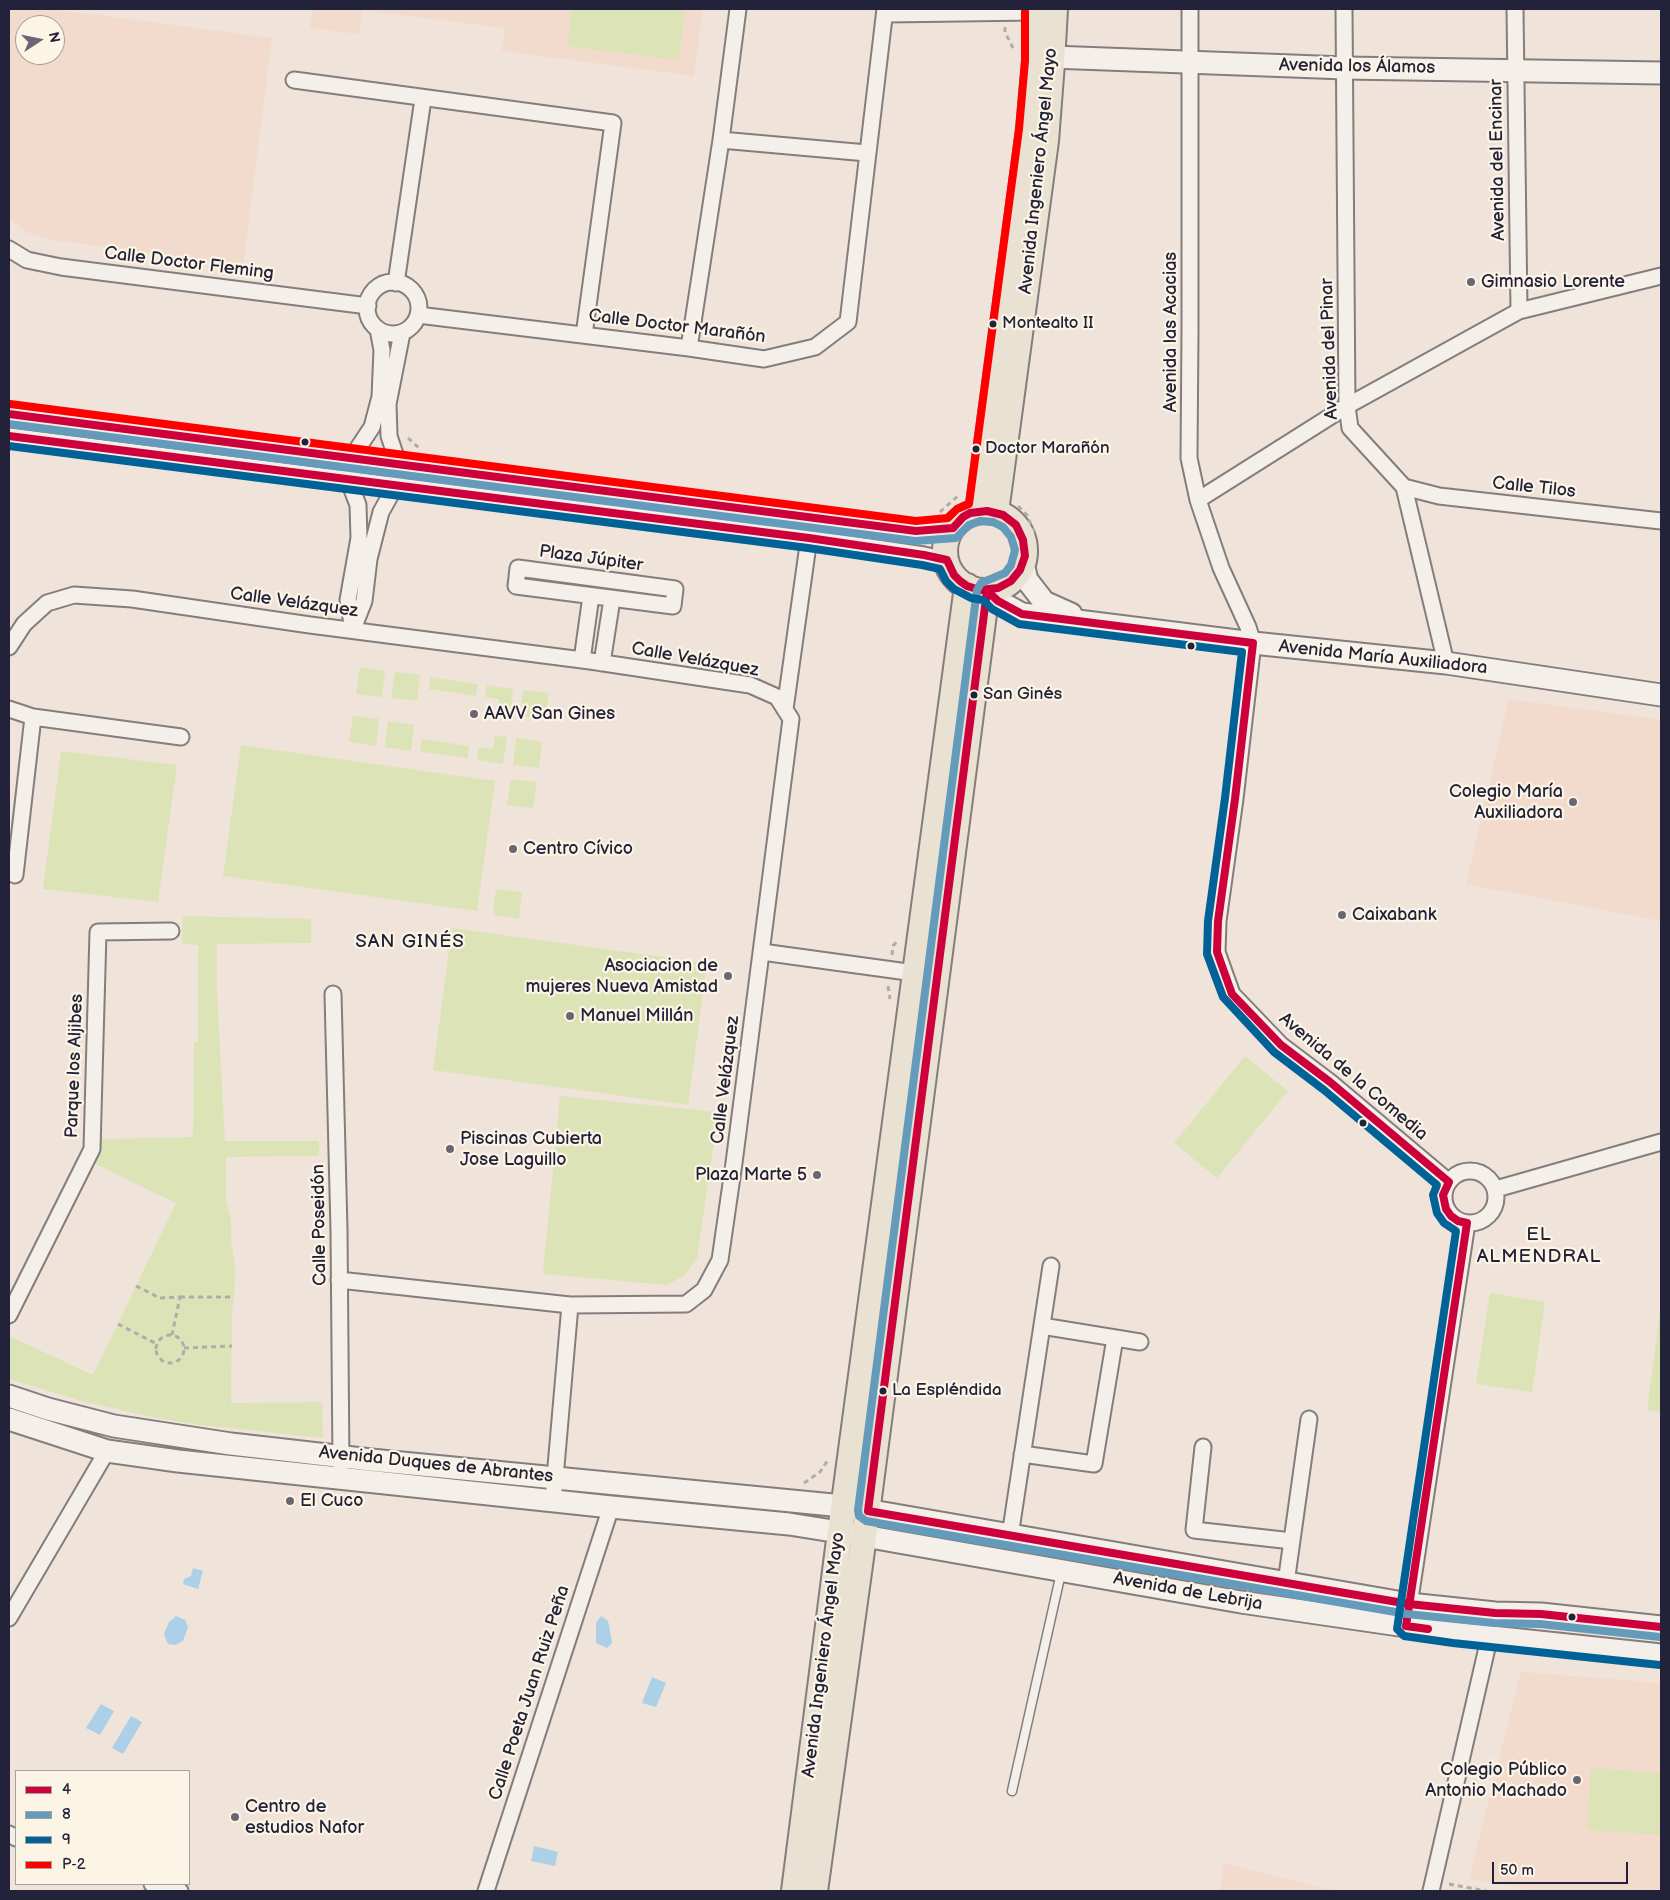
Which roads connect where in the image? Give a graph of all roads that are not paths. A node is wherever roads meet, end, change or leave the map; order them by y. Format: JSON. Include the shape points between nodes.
{"nodes":[{"id":1,"x":738,"y":9,"type":"edge"},
{"id":2,"x":1190,"y":9,"type":"edge"},
{"id":3,"x":1344,"y":9,"type":"edge"},
{"id":4,"x":1515,"y":9,"type":"edge"},
{"id":5,"x":1042,"y":10,"type":"edge"},
{"id":6,"x":885,"y":11,"type":"edge"},
{"id":7,"x":1052,"y":57,"type":"junction"},
{"id":8,"x":1190,"y":62,"type":"junction"},
{"id":9,"x":1345,"y":68,"type":"junction"},
{"id":10,"x":1515,"y":70,"type":"junction"},
{"id":11,"x":1661,"y":73,"type":"edge"},
{"id":12,"x":294,"y":80,"type":"dead end"},
{"id":13,"x":423,"y":99,"type":"junction"},
{"id":14,"x":720,"y":140,"type":"junction"},
{"id":15,"x":867,"y":153,"type":"junction"},
{"id":16,"x":9,"y":249,"type":"edge"},
{"id":17,"x":1661,"y":276,"type":"edge"},
{"id":18,"x":396,"y":283,"type":"junction"},
{"id":19,"x":368,"y":306,"type":"junction"},
{"id":20,"x":1519,"y":311,"type":"junction"},
{"id":21,"x":418,"y":315,"type":"junction"},
{"id":22,"x":378,"y":329,"type":"junction"},
{"id":23,"x":402,"y":332,"type":"junction"},
{"id":24,"x":584,"y":335,"type":"junction"},
{"id":25,"x":689,"y":348,"type":"junction"},
{"id":26,"x":1347,"y":406,"type":"junction"},
{"id":27,"x":9,"y":414,"type":"edge"},
{"id":28,"x":9,"y":436,"type":"edge"},
{"id":29,"x":352,"y":456,"type":"junction"},
{"id":30,"x":398,"y":463,"type":"junction"},
{"id":31,"x":348,"y":479,"type":"junction"},
{"id":32,"x":396,"y":485,"type":"junction"},
{"id":33,"x":1404,"y":487,"type":"junction"},
{"id":34,"x":1198,"y":500,"type":"junction"},
{"id":35,"x":987,"y":512,"type":"junction"},
{"id":36,"x":1661,"y":521,"type":"edge"},
{"id":37,"x":952,"y":528,"type":"junction"},
{"id":38,"x":809,"y":538,"type":"junction"},
{"id":39,"x":1028,"y":557,"type":"junction"},
{"id":40,"x":947,"y":560,"type":"junction"},
{"id":41,"x":977,"y":588,"type":"junction"},
{"id":42,"x":591,"y":596,"type":"junction"},
{"id":43,"x":612,"y":598,"type":"junction"},
{"id":44,"x":1022,"y":614,"type":"junction"},
{"id":45,"x":1105,"y":624,"type":"junction"},
{"id":46,"x":982,"y":626,"type":"junction"},
{"id":47,"x":353,"y":630,"type":"junction"},
{"id":48,"x":1253,"y":643,"type":"junction"},
{"id":49,"x":9,"y":647,"type":"edge"},
{"id":50,"x":582,"y":660,"type":"junction"},
{"id":51,"x":602,"y":663,"type":"junction"},
{"id":52,"x":1446,"y":663,"type":"junction"},
{"id":53,"x":1661,"y":695,"type":"edge"},
{"id":54,"x":9,"y":709,"type":"edge"},
{"id":55,"x":785,"y":709,"type":"junction"},
{"id":56,"x":33,"y":717,"type":"junction"},
{"id":57,"x":181,"y":737,"type":"dead end"},
{"id":58,"x":15,"y":875,"type":"dead end"},
{"id":59,"x":171,"y":931,"type":"dead end"},
{"id":60,"x":762,"y":952,"type":"junction"},
{"id":61,"x":926,"y":975,"type":"junction"},
{"id":62,"x":333,"y":994,"type":"dead end"},
{"id":63,"x":1661,"y":1142,"type":"edge"},
{"id":64,"x":1449,"y":1182,"type":"junction"},
{"id":65,"x":1496,"y":1189,"type":"junction"},
{"id":66,"x":1467,"y":1224,"type":"junction"},
{"id":67,"x":1051,"y":1266,"type":"dead end"},
{"id":68,"x":339,"y":1280,"type":"junction"},
{"id":69,"x":570,"y":1305,"type":"junction"},
{"id":70,"x":9,"y":1315,"type":"edge"},
{"id":71,"x":1042,"y":1326,"type":"junction"},
{"id":72,"x":1115,"y":1338,"type":"junction"},
{"id":73,"x":1140,"y":1342,"type":"dead end"},
{"id":74,"x":9,"y":1396,"type":"edge"},
{"id":75,"x":9,"y":1419,"type":"edge"},
{"id":76,"x":1309,"y":1419,"type":"dead end"},
{"id":77,"x":1203,"y":1447,"type":"dead end"},
{"id":78,"x":107,"y":1450,"type":"junction"},
{"id":79,"x":1022,"y":1454,"type":"junction"},
{"id":80,"x":340,"y":1456,"type":"junction"},
{"id":81,"x":554,"y":1478,"type":"junction"},
{"id":82,"x":341,"y":1479,"type":"junction"},
{"id":83,"x":553,"y":1501,"type":"junction"},
{"id":84,"x":843,"y":1506,"type":"junction"},
{"id":85,"x":611,"y":1507,"type":"junction"},
{"id":86,"x":868,"y":1511,"type":"junction"},
{"id":87,"x":840,"y":1532,"type":"junction"},
{"id":88,"x":864,"y":1536,"type":"junction"},
{"id":89,"x":1010,"y":1536,"type":"junction"},
{"id":90,"x":1292,"y":1541,"type":"junction"},
{"id":91,"x":1061,"y":1571,"type":"junction"},
{"id":92,"x":1286,"y":1583,"type":"junction"},
{"id":93,"x":1409,"y":1604,"type":"junction"},
{"id":94,"x":1495,"y":1613,"type":"junction"},
{"id":95,"x":9,"y":1618,"type":"edge"},
{"id":96,"x":1406,"y":1626,"type":"junction"},
{"id":97,"x":1661,"y":1627,"type":"edge"},
{"id":98,"x":1489,"y":1637,"type":"junction"},
{"id":99,"x":1661,"y":1655,"type":"edge"},
{"id":100,"x":1012,"y":1791,"type":"dead end"},
{"id":101,"x":156,"y":1885,"type":"edge"},
{"id":102,"x":1432,"y":1886,"type":"edge"},
{"id":103,"x":180,"y":1891,"type":"edge"},
{"id":104,"x":486,"y":1891,"type":"edge"},
{"id":105,"x":794,"y":1891,"type":"edge"},
{"id":106,"x":815,"y":1891,"type":"edge"}],
"edges":[{"from":1,"to":14,"type":"street"},
{"from":2,"to":8,"type":"street","name":"Avenida las Acacias"},
{"from":3,"to":9,"type":"street","name":"Avenida del Pinar"},
{"from":4,"to":10,"type":"street","name":"Avenida del Encinar"},
{"from":5,"to":6,"type":"street"},
{"from":5,"to":7,"type":"main road","name":"Avenida Ingeniero Ángel Mayo"},
{"from":5,"to":35,"type":"main road","name":"Avenida Ingeniero Ángel Mayo"},
{"from":6,"to":15,"type":"street","name":"Calle Doctor Marañón"},
{"from":7,"to":8,"type":"main road","name":"Avenida los Álamos"},
{"from":7,"to":35,"type":"main road","name":"Avenida Ingeniero Ángel Mayo","via":[[1046,141],[1000,485]]},
{"from":8,"to":9,"type":"main road","name":"Avenida los Álamos"},
{"from":8,"to":34,"type":"street","name":"Avenida las Acacias","via":[[1189,458]]},
{"from":9,"to":10,"type":"main road","name":"Avenida los Álamos"},
{"from":9,"to":26,"type":"street","name":"Avenida del Pinar"},
{"from":10,"to":11,"type":"main road","name":"Avenida los Álamos"},
{"from":10,"to":20,"type":"street","name":"Avenida del Encinar"},
{"from":12,"to":13,"type":"street"},
{"from":13,"to":18,"type":"street"},
{"from":13,"to":24,"type":"street","via":[[613,123]]},
{"from":14,"to":15,"type":"street"},
{"from":14,"to":25,"type":"street"},
{"from":15,"to":25,"type":"street","name":"Calle Doctor Marañón","via":[[848,322],[815,347],[764,359]]},
{"from":16,"to":19,"type":"street","name":"Calle Doctor Fleming","via":[[27,260],[60,266]]},
{"from":17,"to":20,"type":"street"},
{"from":18,"to":19,"type":"street","via":[[380,286],[373,292]]},
{"from":18,"to":21,"type":"street","via":[[412,290],[419,306]]},
{"from":19,"to":22,"type":"street","via":[[372,324]]},
{"from":20,"to":26,"type":"street"},
{"from":21,"to":23,"type":"street","via":[[415,322]]},
{"from":21,"to":24,"type":"street","name":"Calle Doctor Marañón"},
{"from":22,"to":23,"type":"street","via":[[394,334]]},
{"from":22,"to":29,"type":"street","via":[[382,350],[380,397],[372,426]]},
{"from":23,"to":30,"type":"street","via":[[388,404],[389,436]]},
{"from":24,"to":25,"type":"street","name":"Calle Doctor Marañón"},
{"from":26,"to":33,"type":"street","name":"Avenida del Pinar","via":[[1350,428]]},
{"from":26,"to":34,"type":"street"},
{"from":27,"to":29,"type":"street"},
{"from":28,"to":31,"type":"street"},
{"from":29,"to":30,"type":"street"},
{"from":29,"to":31,"type":"street"},
{"from":30,"to":32,"type":"street"},
{"from":30,"to":37,"type":"street","via":[[916,531]]},
{"from":31,"to":32,"type":"street"},
{"from":31,"to":47,"type":"street","via":[[358,505],[359,538],[348,600]]},
{"from":32,"to":38,"type":"street"},
{"from":32,"to":47,"type":"street","via":[[381,512],[364,601]]},
{"from":33,"to":36,"type":"street","name":"Calle Tilos","via":[[1439,496]]},
{"from":33,"to":52,"type":"street","name":"Avenida del Pinar"},
{"from":34,"to":48,"type":"street","name":"Avenida las Acacias","via":[[1221,568]]},
{"from":35,"to":37,"type":"main road","via":[[963,517]]},
{"from":35,"to":39,"type":"main road","via":[[1010,519],[1020,532]]},
{"from":37,"to":40,"type":"main road","via":[[946,543]]},
{"from":38,"to":40,"type":"street"},
{"from":38,"to":55,"type":"street"},
{"from":39,"to":41,"type":"main road","via":[[1011,581],[998,588]]},
{"from":39,"to":45,"type":"main road","name":"Avenida María Auxiliadora","via":[[1027,580],[1044,602]]},
{"from":40,"to":41,"type":"main road","via":[[954,575]]},
{"from":41,"to":44,"type":"main road","name":"Avenida María Auxiliadora"},
{"from":41,"to":46,"type":"main road","name":"Avenida Ingeniero Ángel Mayo"},
{"from":41,"to":61,"type":"main road","name":"Avenida Ingeniero Ángel Mayo"},
{"from":42,"to":43,"type":"street","name":"Plaza Júpiter"},
{"from":42,"to":43,"type":"street","name":"Plaza Júpiter","via":[[516,586],[518,568],[675,589],[673,606]]},
{"from":42,"to":50,"type":"street","name":"Plaza Júpiter"},
{"from":43,"to":51,"type":"street","name":"Plaza Júpiter"},
{"from":44,"to":45,"type":"main road","name":"Avenida María Auxiliadora"},
{"from":44,"to":46,"type":"main road","via":[[1000,615]]},
{"from":45,"to":48,"type":"main road","name":"Avenida María Auxiliadora"},
{"from":46,"to":61,"type":"main road","name":"Avenida Ingeniero Ángel Mayo"},
{"from":47,"to":49,"type":"street","name":"Calle Velázquez","via":[[74,595],[46,603],[24,624]]},
{"from":47,"to":50,"type":"street","name":"Calle Velázquez"},
{"from":48,"to":52,"type":"main road","name":"Avenida María Auxiliadora"},
{"from":48,"to":64,"type":"street","name":"Avenida de la Comedia","via":[[1218,921],[1217,952],[1232,994],[1281,1045]]},
{"from":50,"to":51,"type":"street","name":"Calle Velázquez"},
{"from":51,"to":55,"type":"street","name":"Calle Velázquez","via":[[750,686],[777,697]]},
{"from":52,"to":53,"type":"main road","name":"Avenida María Auxiliadora"},
{"from":54,"to":56,"type":"street"},
{"from":55,"to":60,"type":"street","name":"Calle Velázquez","via":[[791,719]]},
{"from":56,"to":57,"type":"street"},
{"from":56,"to":58,"type":"street"},
{"from":59,"to":70,"type":"street","name":"Parque los Aljibes","via":[[98,932],[92,1149]]},
{"from":60,"to":61,"type":"street"},
{"from":60,"to":69,"type":"street","name":"Calle Velázquez","via":[[720,1260],[704,1290],[686,1304]]},
{"from":61,"to":84,"type":"main road","name":"Avenida Ingeniero Ángel Mayo"},
{"from":61,"to":86,"type":"main road","name":"Avenida Ingeniero Ángel Mayo"},
{"from":62,"to":68,"type":"street","name":"Calle Poseidón"},
{"from":63,"to":65,"type":"street"},
{"from":64,"to":65,"type":"street","via":[[1469,1170],[1485,1175]]},
{"from":64,"to":66,"type":"street","via":[[1443,1195],[1446,1209],[1458,1221]]},
{"from":65,"to":66,"type":"street","via":[[1490,1214],[1484,1220]]},
{"from":66,"to":93,"type":"street"},
{"from":67,"to":71,"type":"street"},
{"from":68,"to":69,"type":"street","name":"Calle Velázquez"},
{"from":68,"to":80,"type":"street","name":"Calle Poseidón"},
{"from":69,"to":81,"type":"street"},
{"from":71,"to":72,"type":"street"},
{"from":71,"to":79,"type":"street"},
{"from":72,"to":73,"type":"street"},
{"from":72,"to":79,"type":"street","via":[[1094,1464]]},
{"from":74,"to":80,"type":"main road","name":"Avenida Duques de Abrantes","via":[[114,1426]]},
{"from":75,"to":78,"type":"main road","name":"Avenida Duques de Abrantes"},
{"from":76,"to":90,"type":"street"},
{"from":77,"to":90,"type":"street","via":[[1194,1530]]},
{"from":78,"to":82,"type":"main road","name":"Avenida Duques de Abrantes"},
{"from":78,"to":95,"type":"street"},
{"from":79,"to":89,"type":"street"},
{"from":80,"to":81,"type":"main road","name":"Avenida Duques de Abrantes"},
{"from":80,"to":82,"type":"street","name":"Calle Poseidón"},
{"from":81,"to":83,"type":"street"},
{"from":81,"to":84,"type":"main road","name":"Avenida Duques de Abrantes"},
{"from":82,"to":83,"type":"main road","name":"Avenida Duques de Abrantes"},
{"from":83,"to":85,"type":"main road","name":"Avenida Duques de Abrantes"},
{"from":84,"to":86,"type":"main road","name":"Avenida Duques de Abrantes"},
{"from":84,"to":87,"type":"main road","name":"Avenida Ingeniero Ángel Mayo"},
{"from":85,"to":87,"type":"main road","name":"Avenida Duques de Abrantes"},
{"from":85,"to":104,"type":"street","name":"Calle Poeta Juan Ruiz Peña"},
{"from":86,"to":88,"type":"main road","name":"Avenida Ingeniero Ángel Mayo"},
{"from":86,"to":89,"type":"main road","name":"Avenida de Lebrija"},
{"from":87,"to":88,"type":"main road","name":"Avenida Duques de Abrantes"},
{"from":87,"to":105,"type":"main road","name":"Avenida Ingeniero Ángel Mayo"},
{"from":88,"to":91,"type":"main road","name":"Avenida de Lebrija"},
{"from":88,"to":106,"type":"main road","name":"Avenida Ingeniero Ángel Mayo"},
{"from":89,"to":92,"type":"main road","name":"Avenida de Lebrija"},
{"from":90,"to":92,"type":"street"},
{"from":91,"to":96,"type":"main road","name":"Avenida de Lebrija"},
{"from":91,"to":100,"type":"lane"},
{"from":92,"to":93,"type":"main road","name":"Avenida de Lebrija"},
{"from":93,"to":94,"type":"main road","name":"Avenida de Lebrija"},
{"from":93,"to":96,"type":"street"},
{"from":94,"to":97,"type":"main road","name":"Avenida de Lebrija","via":[[1541,1614]]},
{"from":94,"to":98,"type":"street"},
{"from":96,"to":98,"type":"main road","name":"Avenida de Lebrija"},
{"from":98,"to":99,"type":"main road","name":"Avenida de Lebrija"},
{"from":98,"to":102,"type":"street"},
{"from":101,"to":103,"type":"street"}]}
